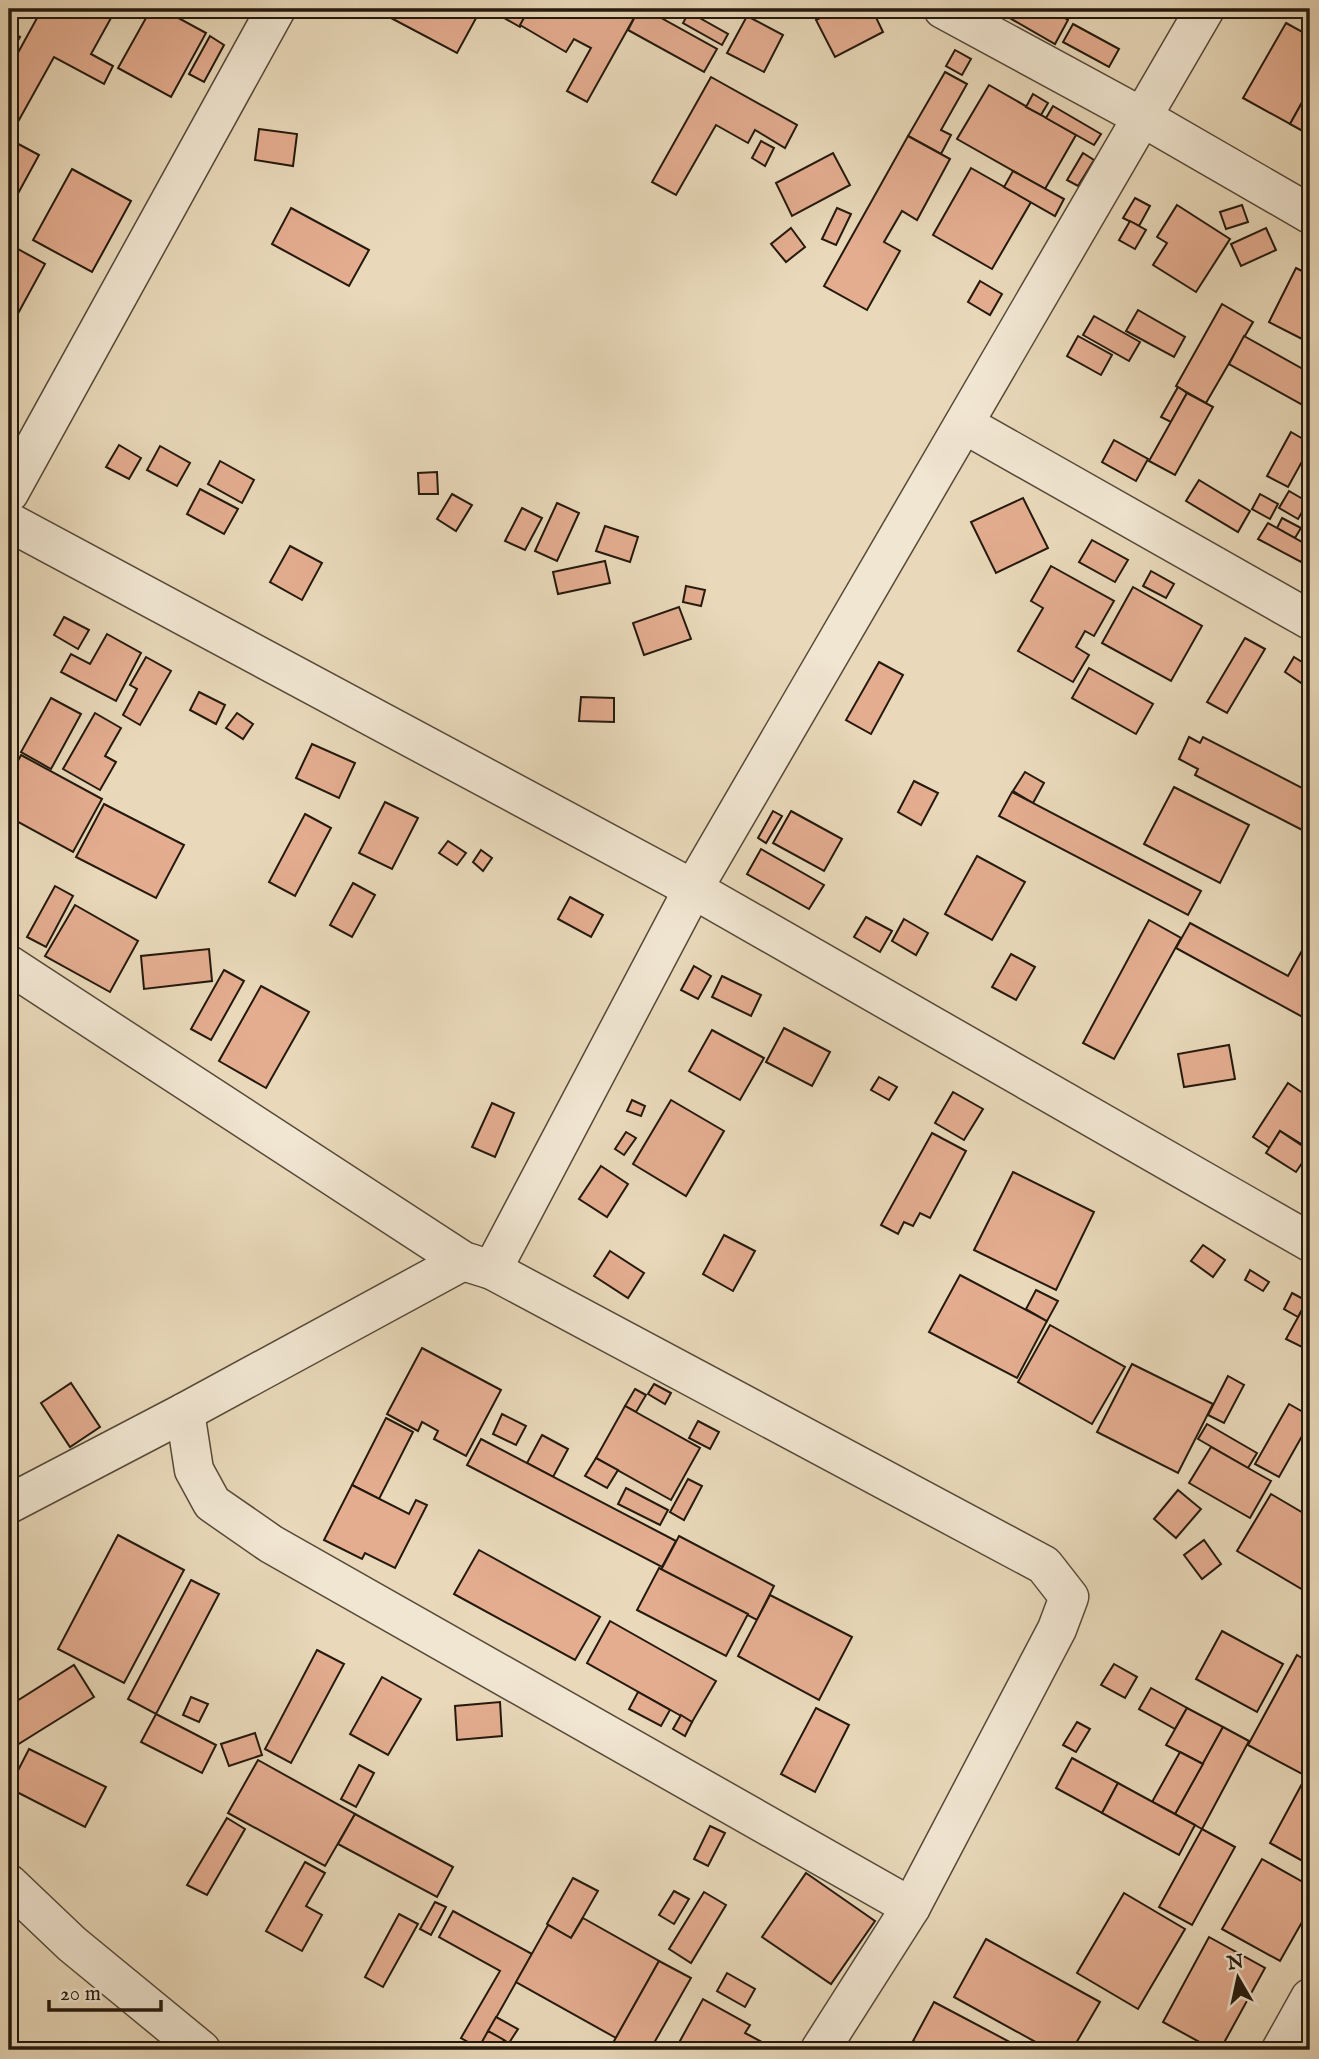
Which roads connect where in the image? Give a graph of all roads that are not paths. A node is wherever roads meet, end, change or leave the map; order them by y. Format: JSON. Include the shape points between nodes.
{"nodes":[{"id":1,"x":276,"y":9,"type":"edge"},
{"id":2,"x":943,"y":9,"type":"edge"},
{"id":3,"x":1205,"y":9,"type":"edge"},
{"id":4,"x":1142,"y":117,"type":"junction"},
{"id":5,"x":1310,"y":214,"type":"edge"},
{"id":6,"x":964,"y":424,"type":"junction"},
{"id":7,"x":9,"y":493,"type":"edge"},
{"id":8,"x":9,"y":522,"type":"edge"},
{"id":9,"x":1310,"y":620,"type":"edge"},
{"id":10,"x":693,"y":889,"type":"junction"},
{"id":11,"x":9,"y":965,"type":"edge"},
{"id":12,"x":1310,"y":1242,"type":"edge"},
{"id":13,"x":477,"y":1266,"type":"junction"},
{"id":14,"x":185,"y":1412,"type":"junction"},
{"id":15,"x":9,"y":1504,"type":"edge"},
{"id":16,"x":9,"y":1884,"type":"edge"},
{"id":17,"x":911,"y":1907,"type":"junction"},
{"id":18,"x":1310,"y":1998,"type":"edge"},
{"id":19,"x":201,"y":2050,"type":"edge"},
{"id":20,"x":820,"y":2050,"type":"edge"},
{"id":21,"x":1282,"y":2050,"type":"edge"}],
"edges":[{"from":1,"to":7,"type":"street"},
{"from":2,"to":4,"type":"street"},
{"from":3,"to":4,"type":"street"},
{"from":4,"to":5,"type":"street"},
{"from":4,"to":6,"type":"street"},
{"from":6,"to":9,"type":"street"},
{"from":6,"to":10,"type":"street"},
{"from":8,"to":10,"type":"street"},
{"from":10,"to":12,"type":"street"},
{"from":10,"to":13,"type":"street"},
{"from":11,"to":13,"type":"street"},
{"from":13,"to":14,"type":"street"},
{"from":13,"to":17,"type":"street","via":[[1044,1565],[1069,1597],[1058,1629]]},
{"from":14,"to":15,"type":"street"},
{"from":14,"to":17,"type":"street","via":[[194,1470],[212,1503],[271,1544]]},
{"from":16,"to":19,"type":"street","via":[[72,1944]]},
{"from":17,"to":20,"type":"street"},
{"from":18,"to":21,"type":"street"}]}
